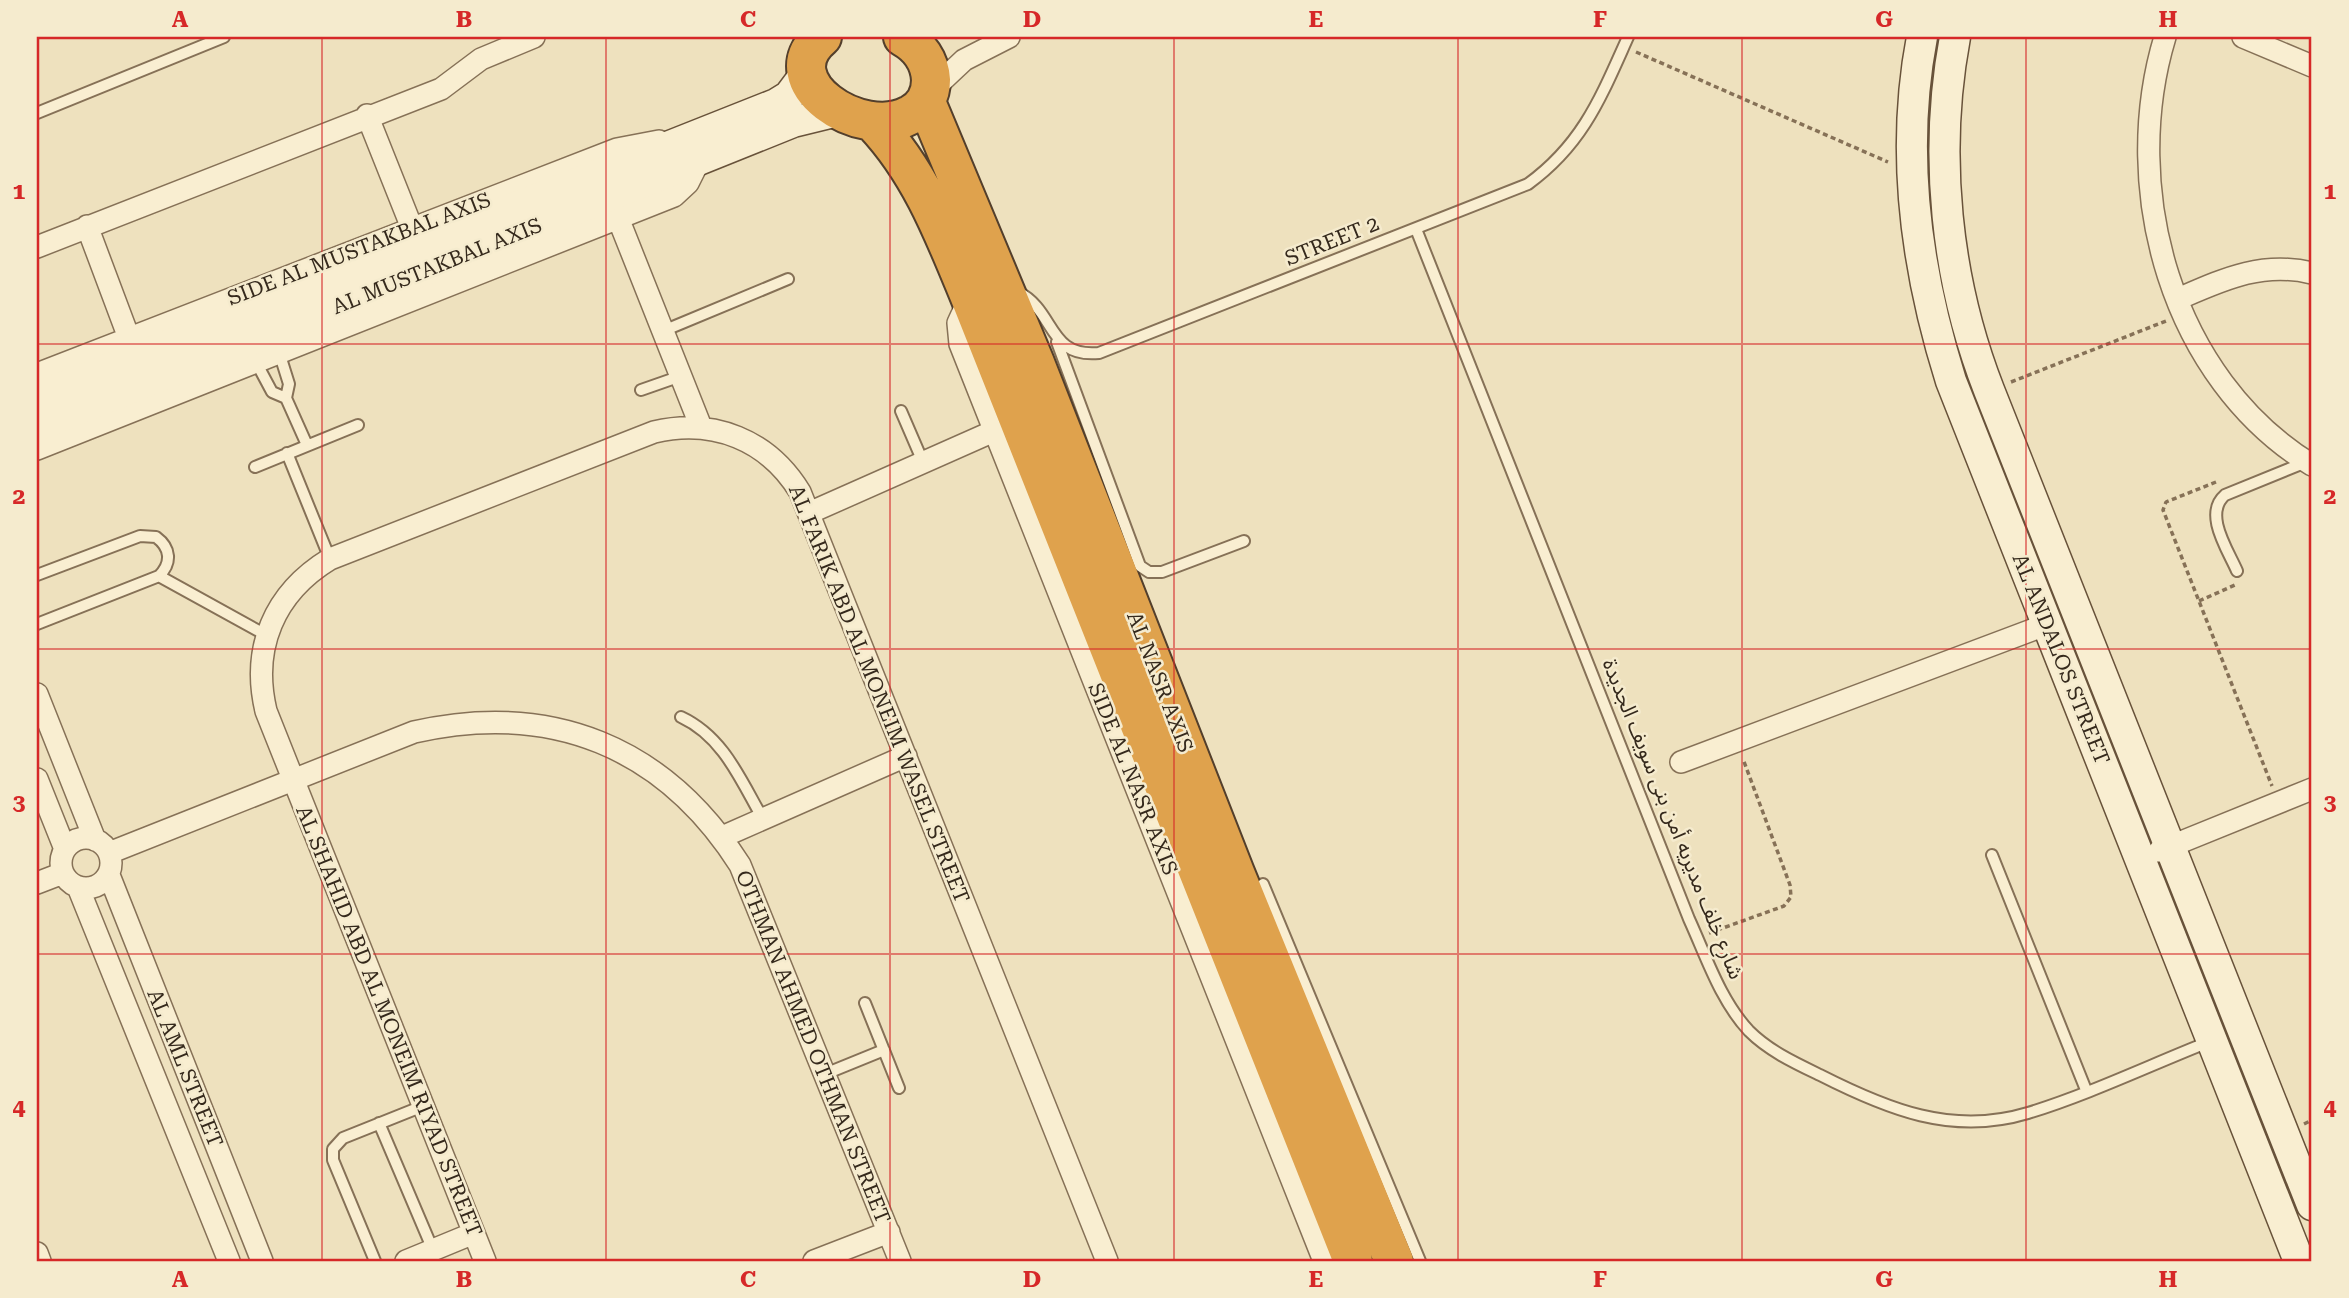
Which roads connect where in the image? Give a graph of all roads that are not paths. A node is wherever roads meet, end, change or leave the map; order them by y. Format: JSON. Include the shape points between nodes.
{"nodes":[{"id":1,"x":224,"y":37,"type":"edge"},
{"id":2,"x":534,"y":37,"type":"edge"},
{"id":3,"x":903,"y":37,"type":"edge"},
{"id":4,"x":1009,"y":37,"type":"edge"},
{"id":5,"x":1922,"y":37,"type":"edge"},
{"id":6,"x":1955,"y":37,"type":"edge"},
{"id":7,"x":2165,"y":37,"type":"edge"},
{"id":8,"x":2243,"y":37,"type":"edge"},
{"id":9,"x":1626,"y":42,"type":"edge"},
{"id":10,"x":490,"y":45,"type":"edge"},
{"id":11,"x":807,"y":50,"type":"edge"},
{"id":12,"x":2312,"y":66,"type":"edge"},
{"id":13,"x":928,"y":98,"type":"junction"},
{"id":14,"x":838,"y":111,"type":"junction"},
{"id":15,"x":37,"y":113,"type":"edge"},
{"id":16,"x":367,"y":115,"type":"junction"},
{"id":17,"x":874,"y":123,"type":"junction"},
{"id":18,"x":692,"y":150,"type":"junction"},
{"id":19,"x":950,"y":161,"type":"junction"},
{"id":20,"x":915,"y":174,"type":"junction"},
{"id":21,"x":618,"y":218,"type":"junction"},
{"id":22,"x":444,"y":225,"type":"junction"},
{"id":23,"x":87,"y":226,"type":"junction"},
{"id":24,"x":412,"y":228,"type":"junction"},
{"id":25,"x":1416,"y":229,"type":"junction"},
{"id":26,"x":37,"y":247,"type":"edge"},
{"id":27,"x":2312,"y":273,"type":"edge"},
{"id":28,"x":788,"y":279,"type":"dead end"},
{"id":29,"x":986,"y":292,"type":"junction"},
{"id":30,"x":2181,"y":306,"type":"junction"},
{"id":31,"x":663,"y":331,"type":"junction"},
{"id":32,"x":129,"y":338,"type":"junction"},
{"id":33,"x":1056,"y":340,"type":"junction"},
{"id":34,"x":279,"y":352,"type":"junction"},
{"id":35,"x":256,"y":362,"type":"junction"},
{"id":36,"x":37,"y":374,"type":"edge"},
{"id":37,"x":681,"y":376,"type":"junction"},
{"id":38,"x":641,"y":390,"type":"dead end"},
{"id":39,"x":37,"y":397,"type":"edge"},
{"id":40,"x":286,"y":398,"type":"junction"},
{"id":41,"x":901,"y":411,"type":"dead end"},
{"id":42,"x":358,"y":425,"type":"dead end"},
{"id":43,"x":37,"y":426,"type":"edge"},
{"id":44,"x":701,"y":427,"type":"junction"},
{"id":45,"x":994,"y":431,"type":"junction"},
{"id":46,"x":307,"y":445,"type":"junction"},
{"id":47,"x":37,"y":449,"type":"edge"},
{"id":48,"x":287,"y":453,"type":"junction"},
{"id":49,"x":923,"y":462,"type":"junction"},
{"id":50,"x":2309,"y":464,"type":"edge"},
{"id":51,"x":255,"y":467,"type":"dead end"},
{"id":52,"x":809,"y":513,"type":"junction"},
{"id":53,"x":1244,"y":541,"type":"dead end"},
{"id":54,"x":330,"y":559,"type":"junction"},
{"id":55,"x":2237,"y":571,"type":"road end"},
{"id":56,"x":37,"y":575,"type":"edge"},
{"id":57,"x":159,"y":576,"type":"junction"},
{"id":58,"x":37,"y":624,"type":"edge"},
{"id":59,"x":2048,"y":624,"type":"junction"},
{"id":60,"x":266,"y":635,"type":"junction"},
{"id":61,"x":37,"y":694,"type":"edge"},
{"id":62,"x":681,"y":718,"type":"dead end"},
{"id":63,"x":906,"y":756,"type":"junction"},
{"id":64,"x":1681,"y":762,"type":"dead end"},
{"id":65,"x":37,"y":779,"type":"edge"},
{"id":66,"x":294,"y":780,"type":"junction"},
{"id":67,"x":2312,"y":789,"type":"edge"},
{"id":68,"x":763,"y":819,"type":"junction"},
{"id":69,"x":722,"y":837,"type":"junction"},
{"id":70,"x":102,"y":846,"type":"junction"},
{"id":71,"x":2170,"y":846,"type":"junction"},
{"id":72,"x":65,"y":849,"type":"junction"},
{"id":73,"x":1992,"y":855,"type":"dead end"},
{"id":74,"x":2141,"y":858,"type":"junction"},
{"id":75,"x":108,"y":875,"type":"junction"},
{"id":76,"x":71,"y":880,"type":"junction"},
{"id":77,"x":1233,"y":881,"type":"junction"},
{"id":78,"x":37,"y":883,"type":"edge"},
{"id":79,"x":864,"y":1003,"type":"dead end"},
{"id":80,"x":2242,"y":1029,"type":"junction"},
{"id":81,"x":2213,"y":1040,"type":"junction"},
{"id":82,"x":884,"y":1050,"type":"junction"},
{"id":83,"x":825,"y":1074,"type":"junction"},
{"id":84,"x":899,"y":1088,"type":"dead end"},
{"id":85,"x":2086,"y":1090,"type":"junction"},
{"id":86,"x":423,"y":1106,"type":"junction"},
{"id":87,"x":379,"y":1123,"type":"junction"},
{"id":88,"x":2312,"y":1205,"type":"edge"},
{"id":89,"x":889,"y":1232,"type":"junction"},
{"id":90,"x":474,"y":1233,"type":"junction"},
{"id":91,"x":433,"y":1250,"type":"junction"},
{"id":92,"x":37,"y":1252,"type":"edge"},
{"id":93,"x":40,"y":1261,"type":"edge"},
{"id":94,"x":229,"y":1261,"type":"edge"},
{"id":95,"x":262,"y":1261,"type":"edge"},
{"id":96,"x":375,"y":1261,"type":"edge"},
{"id":97,"x":406,"y":1261,"type":"edge"},
{"id":98,"x":485,"y":1261,"type":"edge"},
{"id":99,"x":814,"y":1261,"type":"edge"},
{"id":100,"x":900,"y":1261,"type":"edge"},
{"id":101,"x":1107,"y":1261,"type":"edge"},
{"id":102,"x":1324,"y":1261,"type":"edge"},
{"id":103,"x":1353,"y":1261,"type":"edge"},
{"id":104,"x":1394,"y":1261,"type":"edge"},
{"id":105,"x":1420,"y":1261,"type":"edge"},
{"id":106,"x":2299,"y":1261,"type":"edge"}],
"edges":[{"from":1,"to":15,"type":"lane"},
{"from":2,"to":10,"type":"street"},
{"from":3,"to":13,"type":"highway","name":"AL NASR AXIS","via":[[926,58]]},
{"from":4,"to":13,"type":"street","via":[[964,60]]},
{"from":5,"to":59,"type":"street","name":"AL ANDALOS STREET","via":[[1913,172],[1919,251],[1937,338]]},
{"from":6,"to":71,"type":"street","name":"AL ANDALOS STREET","via":[[1945,126],[1947,204],[1959,288],[1989,390]]},
{"from":7,"to":30,"type":"street","via":[[2152,86],[2147,167],[2154,221]]},
{"from":8,"to":12,"type":"street"},
{"from":9,"to":25,"type":"lane","name":"STREET 2","via":[[1586,126],[1545,172],[1528,184]]},
{"from":10,"to":16,"type":"street","via":[[441,89]]},
{"from":11,"to":14,"type":"highway","via":[[819,94]]},
{"from":11,"to":18,"type":"street","name":"AL MUSTAKBAL AXIS","via":[[789,96]]},
{"from":13,"to":17,"type":"highway","via":[[907,117]]},
{"from":13,"to":19,"type":"highway","name":"AL NASR AXIS"},
{"from":14,"to":17,"type":"highway"},
{"from":14,"to":18,"type":"street","name":"AL MUSTAKBAL AXIS"},
{"from":16,"to":23,"type":"street"},
{"from":16,"to":24,"type":"street"},
{"from":17,"to":20,"type":"highway","name":"AL NASR AXIS"},
{"from":18,"to":21,"type":"street","via":[[680,193]]},
{"from":18,"to":22,"type":"street","name":"AL MUSTAKBAL AXIS"},
{"from":18,"to":43,"type":"street","name":"AL MUSTAKBAL AXIS"},
{"from":19,"to":20,"type":"highway"},
{"from":19,"to":29,"type":"highway","name":"AL NASR AXIS"},
{"from":20,"to":29,"type":"highway","name":"AL NASR AXIS"},
{"from":21,"to":31,"type":"street"},
{"from":21,"to":34,"type":"street"},
{"from":22,"to":24,"type":"street","name":"SIDE AL MUSTAKBAL AXIS"},
{"from":22,"to":39,"type":"street","name":"AL MUSTAKBAL AXIS"},
{"from":23,"to":26,"type":"street"},
{"from":23,"to":32,"type":"street"},
{"from":24,"to":32,"type":"street","name":"SIDE AL MUSTAKBAL AXIS"},
{"from":25,"to":33,"type":"lane","name":"STREET 2","via":[[1099,353],[1080,353]]},
{"from":25,"to":85,"type":"lane","name":"شارع خلف مديريه أمن بنى سويف الجديدة","via":[[1689,919],[1725,996],[1748,1030],[1778,1055],[1880,1105],[1945,1120],[1988,1120],[2028,1113]]},
{"from":27,"to":30,"type":"street","via":[[2258,269],[2222,279]]},
{"from":28,"to":31,"type":"lane"},
{"from":29,"to":33,"type":"lane","via":[[1026,296]]},
{"from":29,"to":45,"type":"street","name":"SIDE AL NASR AXIS","via":[[958,323],[958,337]]},
{"from":29,"to":77,"type":"highway","name":"AL NASR AXIS"},
{"from":30,"to":50,"type":"street","via":[[2204,351],[2237,398]]},
{"from":31,"to":37,"type":"street"},
{"from":32,"to":36,"type":"street","name":"SIDE AL MUSTAKBAL AXIS"},
{"from":33,"to":53,"type":"lane","via":[[1140,565],[1149,572],[1162,572]]},
{"from":34,"to":35,"type":"street"},
{"from":34,"to":40,"type":"lane","via":[[289,384]]},
{"from":35,"to":40,"type":"lane","via":[[272,393]]},
{"from":35,"to":47,"type":"street"},
{"from":37,"to":38,"type":"lane"},
{"from":37,"to":44,"type":"street"},
{"from":40,"to":46,"type":"lane"},
{"from":41,"to":49,"type":"lane"},
{"from":42,"to":46,"type":"lane"},
{"from":44,"to":52,"type":"street","name":"AL FARIK ABD AL MONEIM WASEL STREET","via":[[739,437],[771,456],[792,479]]},
{"from":44,"to":54,"type":"street","name":"AL FARIK ABD AL MONEIM WASEL STREET","via":[[654,432]]},
{"from":45,"to":49,"type":"street"},
{"from":45,"to":102,"type":"street","name":"SIDE AL NASR AXIS"},
{"from":46,"to":48,"type":"lane"},
{"from":48,"to":51,"type":"lane"},
{"from":48,"to":54,"type":"lane"},
{"from":49,"to":52,"type":"street"},
{"from":50,"to":55,"type":"lane","via":[[2225,495],[2217,505],[2216,520]]},
{"from":52,"to":63,"type":"street","name":"AL FARIK ABD AL MONEIM WASEL STREET"},
{"from":54,"to":60,"type":"street","name":"AL FARIK ABD AL MONEIM WASEL STREET","via":[[290,591]]},
{"from":56,"to":57,"type":"lane","via":[[148,535],[162,542],[169,555]]},
{"from":57,"to":58,"type":"lane"},
{"from":57,"to":60,"type":"lane"},
{"from":59,"to":64,"type":"street"},
{"from":59,"to":74,"type":"street","name":"AL ANDALOS STREET"},
{"from":60,"to":66,"type":"street","name":"AL FARIK ABD AL MONEIM WASEL STREET","via":[[262,692]]},
{"from":61,"to":70,"type":"street"},
{"from":62,"to":68,"type":"lane","via":[[701,728],[724,751]]},
{"from":63,"to":68,"type":"street"},
{"from":63,"to":101,"type":"street","name":"AL FARIK ABD AL MONEIM WASEL STREET"},
{"from":65,"to":72,"type":"street"},
{"from":66,"to":69,"type":"street","name":"OTHMAN AHMED OTHMAN STREET","via":[[414,732],[459,723],[517,722],[585,736],[647,766],[692,802]]},
{"from":66,"to":70,"type":"street","name":"OTHMAN AHMED OTHMAN STREET"},
{"from":66,"to":86,"type":"street","name":"AL SHAHID ABD AL MONEIM RIYAD STREET"},
{"from":67,"to":71,"type":"street"},
{"from":68,"to":69,"type":"street"},
{"from":69,"to":83,"type":"street","name":"OTHMAN AHMED OTHMAN STREET","via":[[754,895]]},
{"from":70,"to":72,"type":"street","via":[[75,840]]},
{"from":70,"to":75,"type":"street","via":[[112,864]]},
{"from":71,"to":74,"type":"street"},
{"from":71,"to":80,"type":"street","name":"AL ANDALOS STREET"},
{"from":72,"to":76,"type":"street","via":[[61,865]]},
{"from":73,"to":85,"type":"lane"},
{"from":74,"to":81,"type":"street","name":"AL ANDALOS STREET"},
{"from":75,"to":76,"type":"street","via":[[92,887]]},
{"from":75,"to":95,"type":"street","name":"AL AML STREET"},
{"from":76,"to":78,"type":"street"},
{"from":76,"to":94,"type":"street","name":"AL AML STREET"},
{"from":77,"to":103,"type":"highway","name":"AL NASR AXIS"},
{"from":77,"to":104,"type":"highway","name":"AL NASR AXIS"},
{"from":77,"to":105,"type":"lane"},
{"from":79,"to":82,"type":"lane"},
{"from":80,"to":81,"type":"street"},
{"from":80,"to":88,"type":"street","name":"AL ANDALOS STREET"},
{"from":81,"to":85,"type":"lane","name":"شارع خلف مديريه أمن بنى سويف الجديدة"},
{"from":81,"to":106,"type":"street","name":"AL ANDALOS STREET"},
{"from":82,"to":83,"type":"lane"},
{"from":82,"to":84,"type":"lane"},
{"from":83,"to":89,"type":"street","name":"OTHMAN AHMED OTHMAN STREET"},
{"from":86,"to":87,"type":"lane"},
{"from":86,"to":90,"type":"street","name":"AL SHAHID ABD AL MONEIM RIYAD STREET"},
{"from":87,"to":91,"type":"lane"},
{"from":87,"to":96,"type":"lane","via":[[343,1138],[332,1154]]},
{"from":89,"to":99,"type":"street"},
{"from":89,"to":100,"type":"street","name":"OTHMAN AHMED OTHMAN STREET"},
{"from":90,"to":91,"type":"street"},
{"from":90,"to":98,"type":"street","name":"AL SHAHID ABD AL MONEIM RIYAD STREET"},
{"from":91,"to":97,"type":"street"},
{"from":92,"to":93,"type":"street"}]}
